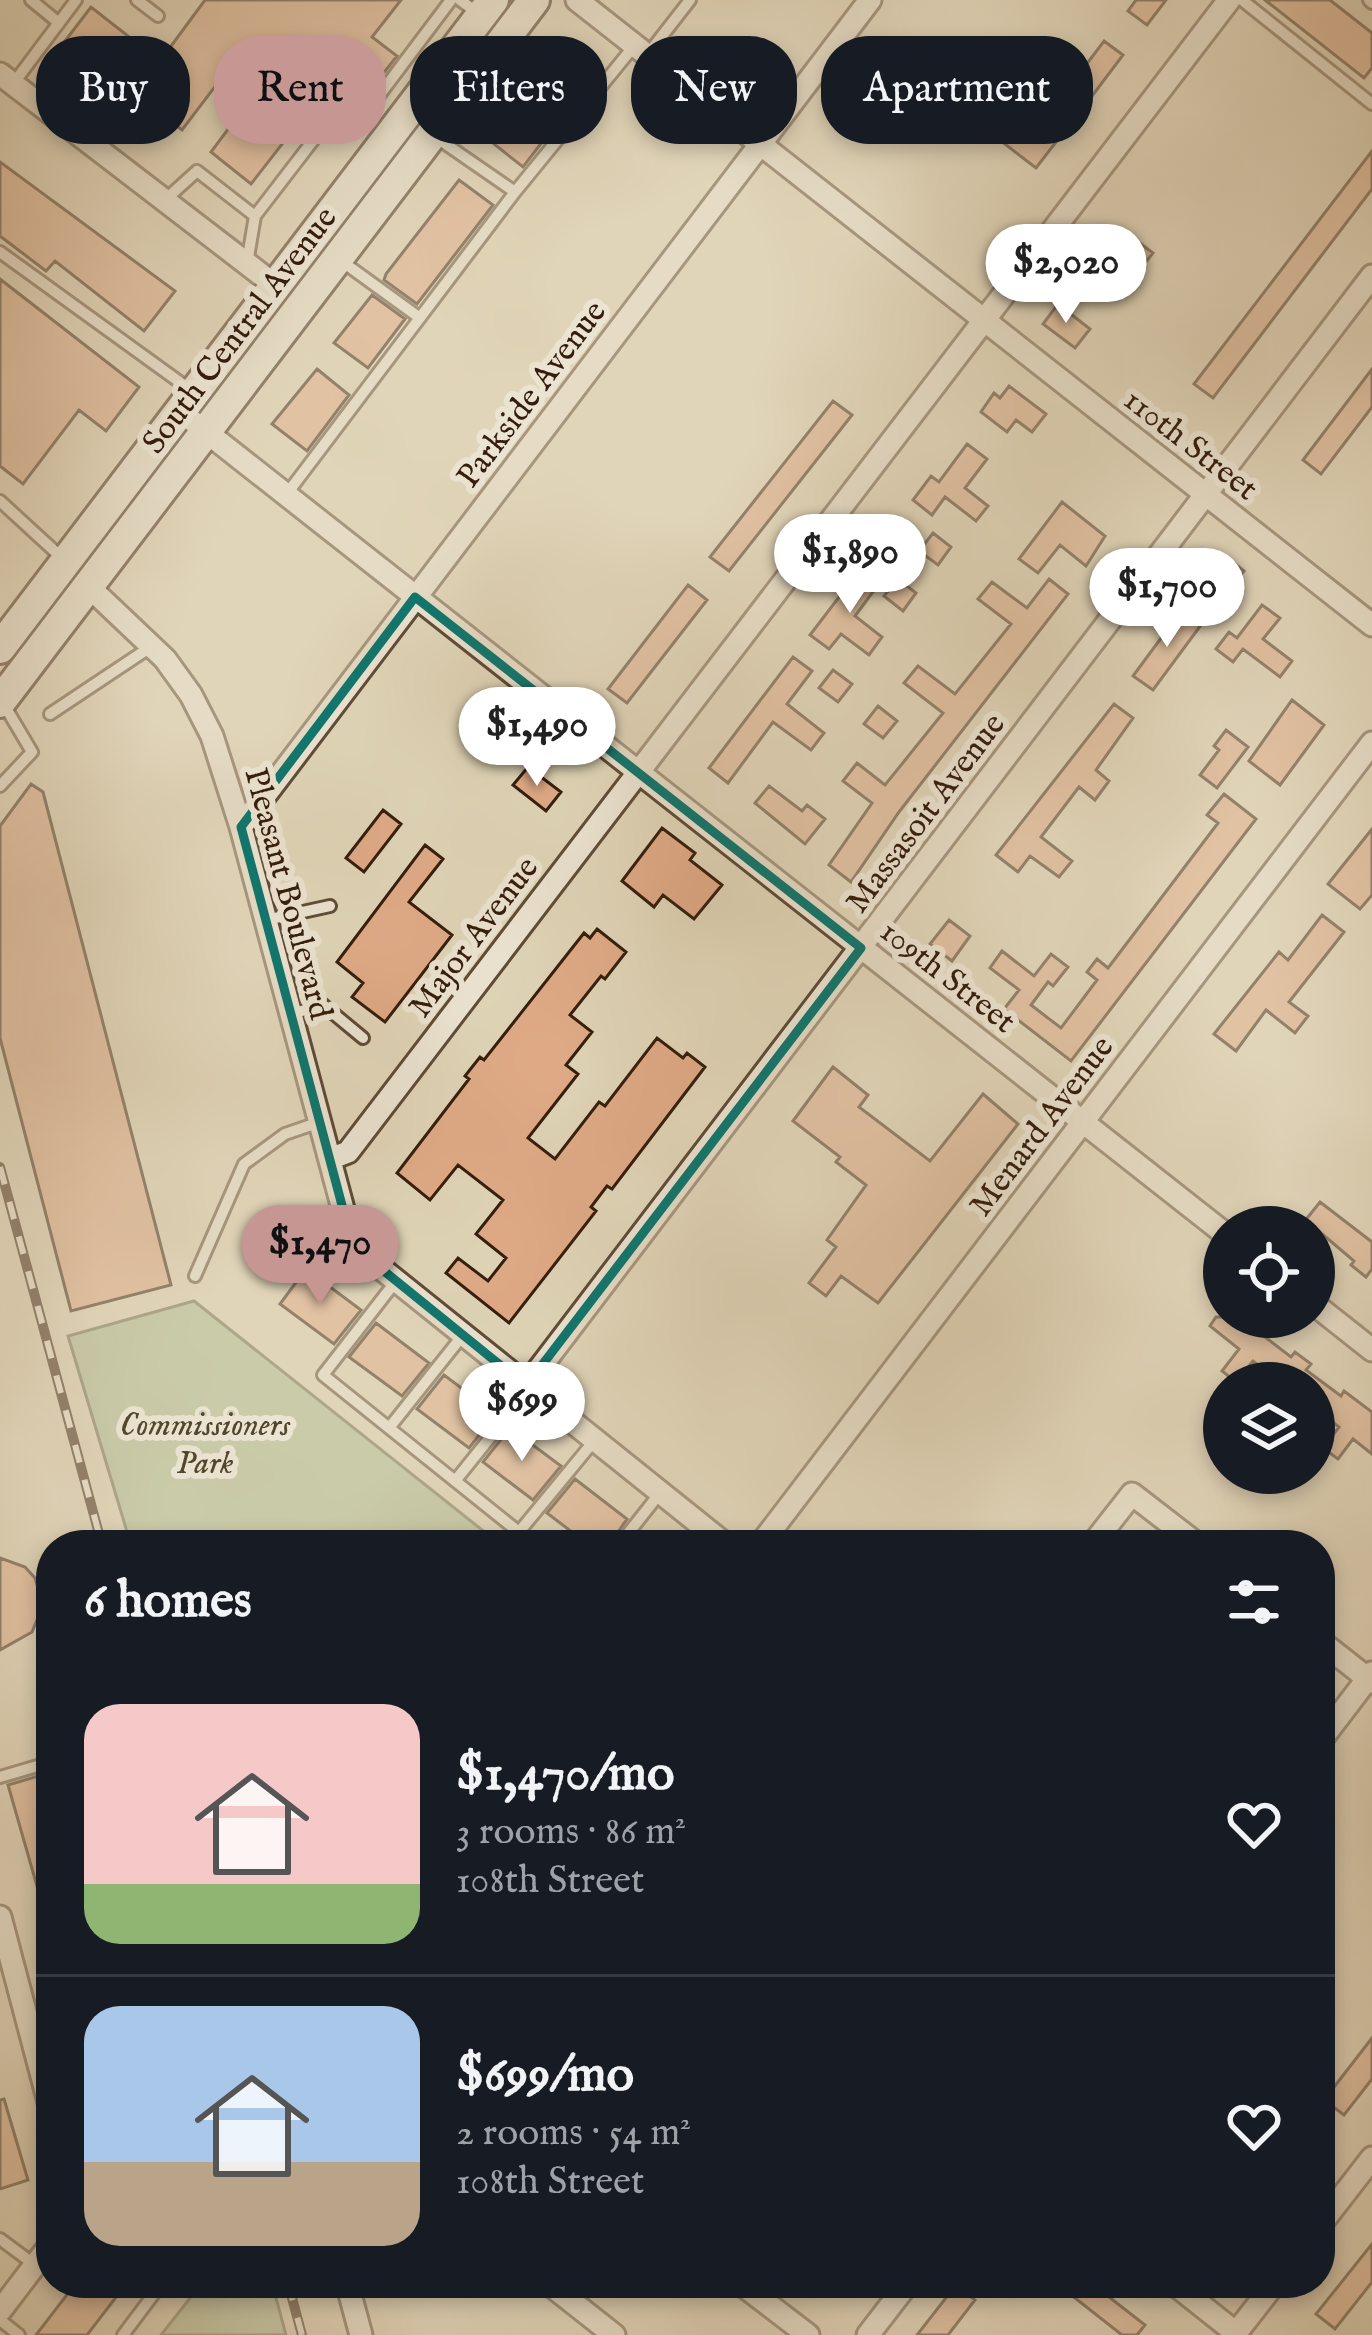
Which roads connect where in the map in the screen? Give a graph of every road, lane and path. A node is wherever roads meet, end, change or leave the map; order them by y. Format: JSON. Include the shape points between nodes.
{"nodes":[{"id":1,"x":31,"y":0,"type":"edge"},
{"id":2,"x":76,"y":0,"type":"edge"},
{"id":3,"x":137,"y":0,"type":"edge"},
{"id":4,"x":451,"y":0,"type":"edge"},
{"id":5,"x":534,"y":0,"type":"edge"},
{"id":6,"x":577,"y":0,"type":"edge"},
{"id":7,"x":689,"y":0,"type":"edge"},
{"id":8,"x":870,"y":0,"type":"edge"},
{"id":9,"x":1229,"y":0,"type":"edge"},
{"id":10,"x":1242,"y":0,"type":"edge"},
{"id":11,"x":478,"y":5,"type":"edge"},
{"id":12,"x":158,"y":16,"type":"dead end"},
{"id":13,"x":59,"y":22,"type":"junction"},
{"id":14,"x":507,"y":36,"type":"edge"},
{"id":15,"x":655,"y":36,"type":"edge"},
{"id":16,"x":631,"y":42,"type":"edge"},
{"id":17,"x":631,"y":62,"type":"edge"},
{"id":18,"x":6,"y":79,"type":"edge"},
{"id":19,"x":386,"y":86,"type":"edge"},
{"id":20,"x":797,"y":98,"type":"edge"},
{"id":21,"x":1372,"y":104,"type":"edge"},
{"id":22,"x":310,"y":144,"type":"edge"},
{"id":23,"x":424,"y":144,"type":"edge"},
{"id":24,"x":444,"y":144,"type":"edge"},
{"id":25,"x":762,"y":144,"type":"edge"},
{"id":26,"x":764,"y":144,"type":"edge"},
{"id":27,"x":515,"y":192,"type":"junction"},
{"id":28,"x":165,"y":200,"type":"junction"},
{"id":29,"x":255,"y":216,"type":"junction"},
{"id":30,"x":0,"y":252,"type":"edge"},
{"id":31,"x":338,"y":258,"type":"junction"},
{"id":32,"x":247,"y":262,"type":"junction"},
{"id":33,"x":1372,"y":276,"type":"edge"},
{"id":34,"x":276,"y":286,"type":"junction"},
{"id":35,"x":420,"y":318,"type":"junction"},
{"id":36,"x":982,"y":320,"type":"junction"},
{"id":37,"x":188,"y":402,"type":"junction"},
{"id":38,"x":205,"y":431,"type":"junction"},
{"id":39,"x":286,"y":495,"type":"junction"},
{"id":40,"x":1207,"y":496,"type":"junction"},
{"id":41,"x":0,"y":501,"type":"edge"},
{"id":42,"x":66,"y":562,"type":"junction"},
{"id":43,"x":88,"y":586,"type":"junction"},
{"id":44,"x":415,"y":597,"type":"junction"},
{"id":45,"x":1372,"y":625,"type":"edge"},
{"id":46,"x":152,"y":646,"type":"junction"},
{"id":47,"x":0,"y":648,"type":"edge"},
{"id":48,"x":1,"y":701,"type":"edge"},
{"id":49,"x":50,"y":714,"type":"dead end"},
{"id":50,"x":1372,"y":743,"type":"edge"},
{"id":51,"x":639,"y":773,"type":"junction"},
{"id":52,"x":0,"y":786,"type":"edge"},
{"id":53,"x":241,"y":827,"type":"junction"},
{"id":54,"x":331,"y":906,"type":"dead end"},
{"id":55,"x":266,"y":920,"type":"junction"},
{"id":56,"x":861,"y":948,"type":"junction"},
{"id":57,"x":290,"y":1016,"type":"junction"},
{"id":58,"x":363,"y":1038,"type":"dead end"},
{"id":59,"x":320,"y":1122,"type":"junction"},
{"id":60,"x":1084,"y":1123,"type":"junction"},
{"id":61,"x":330,"y":1159,"type":"junction"},
{"id":62,"x":1203,"y":1216,"type":"edge"},
{"id":63,"x":195,"y":1276,"type":"dead end"},
{"id":64,"x":396,"y":1281,"type":"junction"},
{"id":65,"x":1335,"y":1321,"type":"edge"},
{"id":66,"x":463,"y":1335,"type":"junction"},
{"id":67,"x":1372,"y":1350,"type":"edge"},
{"id":68,"x":527,"y":1387,"type":"junction"},
{"id":69,"x":389,"y":1428,"type":"junction"},
{"id":70,"x":594,"y":1441,"type":"junction"},
{"id":71,"x":455,"y":1480,"type":"junction"},
{"id":72,"x":660,"y":1493,"type":"junction"},
{"id":73,"x":517,"y":1530,"type":"edge"},
{"id":74,"x":521,"y":1530,"type":"edge"},
{"id":75,"x":631,"y":1530,"type":"edge"},
{"id":76,"x":707,"y":1530,"type":"edge"},
{"id":77,"x":772,"y":1530,"type":"edge"},
{"id":78,"x":1104,"y":1530,"type":"edge"},
{"id":79,"x":1179,"y":1530,"type":"edge"},
{"id":80,"x":1335,"y":1652,"type":"edge"},
{"id":81,"x":1370,"y":1678,"type":"edge"},
{"id":82,"x":1335,"y":1722,"type":"edge"},
{"id":83,"x":36,"y":1766,"type":"edge"},
{"id":84,"x":0,"y":1777,"type":"edge"},
{"id":85,"x":2,"y":1931,"type":"edge"},
{"id":86,"x":36,"y":2055,"type":"edge"},
{"id":87,"x":1372,"y":2158,"type":"edge"},
{"id":88,"x":1335,"y":2206,"type":"edge"},
{"id":89,"x":0,"y":2239,"type":"edge"},
{"id":90,"x":35,"y":2265,"type":"joint"},
{"id":91,"x":150,"y":2298,"type":"edge"},
{"id":92,"x":351,"y":2298,"type":"edge"},
{"id":93,"x":568,"y":2298,"type":"edge"},
{"id":94,"x":760,"y":2298,"type":"edge"},
{"id":95,"x":896,"y":2298,"type":"edge"},
{"id":96,"x":1192,"y":2298,"type":"edge"},
{"id":97,"x":1263,"y":2298,"type":"edge"},
{"id":98,"x":3,"y":2302,"type":"edge"},
{"id":99,"x":1236,"y":2333,"type":"edge"},
{"id":100,"x":20,"y":2335,"type":"edge"},
{"id":101,"x":123,"y":2335,"type":"edge"},
{"id":102,"x":361,"y":2335,"type":"edge"},
{"id":103,"x":614,"y":2335,"type":"edge"},
{"id":104,"x":808,"y":2335,"type":"edge"},
{"id":105,"x":868,"y":2335,"type":"edge"}],
"edges":[{"from":1,"to":13,"type":"lane"},
{"from":2,"to":13,"type":"lane"},
{"from":3,"to":12,"type":"lane"},
{"from":4,"to":19,"type":"lane"},
{"from":5,"to":14,"type":"street","name":"South Central Avenue"},
{"from":6,"to":16,"type":"street","name":"110th Street"},
{"from":7,"to":15,"type":"lane"},
{"from":8,"to":20,"type":"street","name":"Parkside Avenue"},
{"from":9,"to":36,"type":"street","name":"Major Avenue"},
{"from":10,"to":21,"type":"lane"},
{"from":11,"to":34,"type":"street","name":"South Central Avenue"},
{"from":13,"to":18,"type":"lane"},
{"from":17,"to":27,"type":"lane"},
{"from":18,"to":28,"type":"street"},
{"from":22,"to":29,"type":"lane"},
{"from":23,"to":31,"type":"street","name":"South Central Avenue"},
{"from":24,"to":27,"type":"lane"},
{"from":25,"to":44,"type":"street","name":"Parkside Avenue"},
{"from":26,"to":36,"type":"street","name":"110th Street"},
{"from":27,"to":35,"type":"lane"},
{"from":28,"to":29,"type":"lane","via":[[197,171]]},
{"from":28,"to":32,"type":"street"},
{"from":29,"to":32,"type":"lane"},
{"from":30,"to":37,"type":"lane"},
{"from":31,"to":35,"type":"lane"},
{"from":31,"to":38,"type":"street","name":"South Central Avenue"},
{"from":32,"to":34,"type":"street"},
{"from":33,"to":40,"type":"street","name":"Massasoit Avenue"},
{"from":34,"to":37,"type":"street","name":"South Central Avenue"},
{"from":35,"to":39,"type":"lane"},
{"from":36,"to":40,"type":"street","name":"110th Street"},
{"from":36,"to":51,"type":"street","name":"Major Avenue"},
{"from":37,"to":38,"type":"street","name":"109th Street"},
{"from":37,"to":42,"type":"street","name":"South Central Avenue"},
{"from":38,"to":39,"type":"street","name":"109th Street"},
{"from":38,"to":43,"type":"street","name":"South Central Avenue"},
{"from":39,"to":44,"type":"street","name":"109th Street"},
{"from":40,"to":45,"type":"street","name":"110th Street"},
{"from":40,"to":56,"type":"street","name":"Massasoit Avenue"},
{"from":41,"to":42,"type":"lane"},
{"from":42,"to":43,"type":"lane"},
{"from":42,"to":47,"type":"street","name":"South Central Avenue"},
{"from":43,"to":46,"type":"street","name":"Pleasant Boulevard"},
{"from":43,"to":48,"type":"street","name":"South Central Avenue"},
{"from":44,"to":51,"type":"street","name":"109th Street"},
{"from":44,"to":53,"type":"street","name":"Parkside Avenue"},
{"from":46,"to":49,"type":"lane"},
{"from":46,"to":53,"type":"street","name":"Pleasant Boulevard","via":[[212,736]]},
{"from":48,"to":52,"type":"lane","via":[[32,752]]},
{"from":50,"to":60,"type":"street","name":"Menard Avenue"},
{"from":51,"to":56,"type":"street","name":"109th Street"},
{"from":51,"to":61,"type":"street","name":"Major Avenue","via":[[348,1152]]},
{"from":53,"to":55,"type":"street","name":"Pleasant Boulevard"},
{"from":54,"to":55,"type":"lane"},
{"from":55,"to":57,"type":"street","name":"Pleasant Boulevard"},
{"from":56,"to":60,"type":"street","name":"109th Street"},
{"from":56,"to":68,"type":"street","name":"Massasoit Avenue"},
{"from":57,"to":58,"type":"lane","via":[[322,1004]]},
{"from":57,"to":59,"type":"street","name":"Pleasant Boulevard"},
{"from":59,"to":61,"type":"street","name":"Pleasant Boulevard"},
{"from":59,"to":63,"type":"lane","via":[[244,1163]]},
{"from":60,"to":62,"type":"street","name":"109th Street"},
{"from":60,"to":77,"type":"street","name":"Menard Avenue"},
{"from":61,"to":64,"type":"street","name":"Pleasant Boulevard","via":[[362,1254]]},
{"from":64,"to":66,"type":"street"},
{"from":64,"to":69,"type":"lane","via":[[323,1375]]},
{"from":65,"to":67,"type":"street"},
{"from":66,"to":68,"type":"street"},
{"from":66,"to":69,"type":"lane"},
{"from":68,"to":70,"type":"street"},
{"from":68,"to":71,"type":"lane"},
{"from":69,"to":71,"type":"lane"},
{"from":70,"to":72,"type":"street"},
{"from":70,"to":74,"type":"lane"},
{"from":71,"to":73,"type":"lane"},
{"from":72,"to":75,"type":"lane"},
{"from":72,"to":76,"type":"street"},
{"from":78,"to":79,"type":"street","via":[[1132,1494]]},
{"from":80,"to":81,"type":"street"},
{"from":81,"to":82,"type":"street"},
{"from":83,"to":84,"type":"lane"},
{"from":85,"to":86,"type":"street"},
{"from":87,"to":88,"type":"street"},
{"from":89,"to":90,"type":"lane"},
{"from":90,"to":98,"type":"street"},
{"from":91,"to":101,"type":"lane"},
{"from":92,"to":102,"type":"street"},
{"from":93,"to":103,"type":"street"},
{"from":94,"to":104,"type":"street"},
{"from":95,"to":105,"type":"street"},
{"from":96,"to":99,"type":"street"},
{"from":97,"to":99,"type":"street"},
{"from":98,"to":100,"type":"lane"}]}
